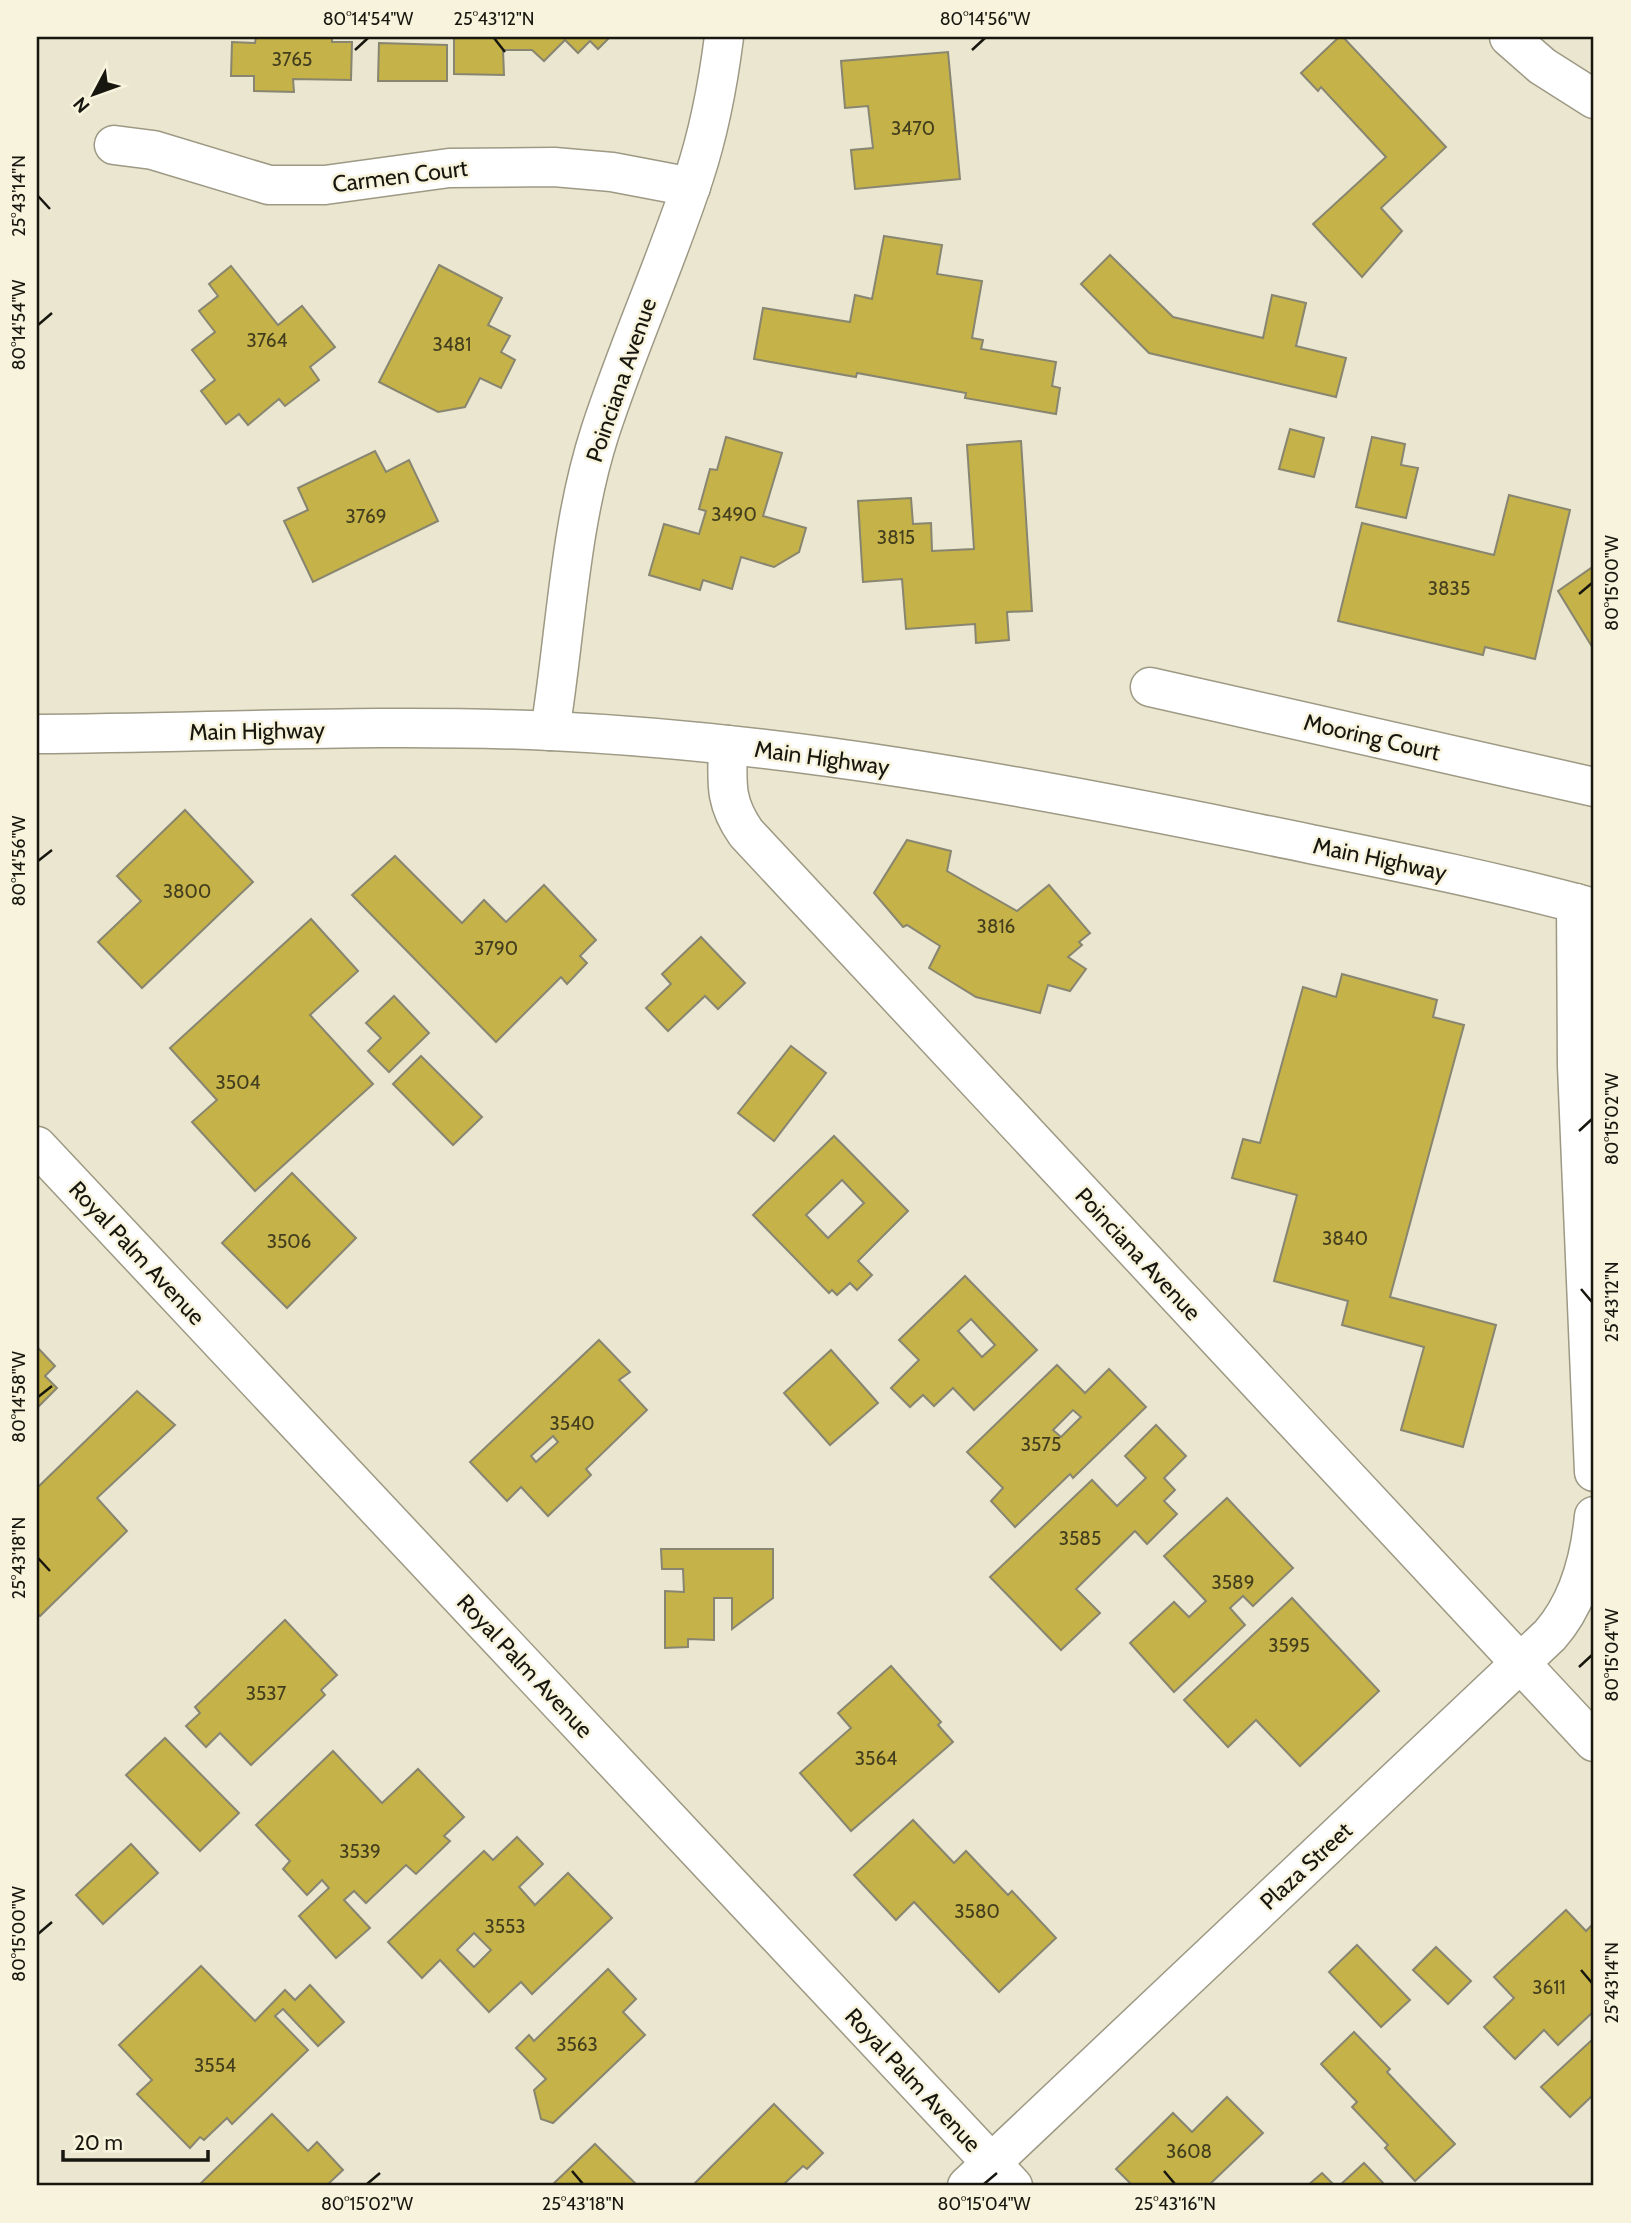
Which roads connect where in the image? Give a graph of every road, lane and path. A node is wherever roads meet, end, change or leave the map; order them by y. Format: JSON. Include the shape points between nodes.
{"nodes":[{"id":1,"x":724,"y":37,"type":"edge"},
{"id":2,"x":1509,"y":37,"type":"edge"},
{"id":3,"x":1594,"y":99,"type":"edge"},
{"id":4,"x":114,"y":145,"type":"dead end"},
{"id":5,"x":691,"y":187,"type":"junction"},
{"id":6,"x":1150,"y":687,"type":"dead end"},
{"id":7,"x":550,"y":731,"type":"junction"},
{"id":8,"x":37,"y":734,"type":"edge"},
{"id":9,"x":728,"y":745,"type":"junction"},
{"id":10,"x":1594,"y":787,"type":"edge"},
{"id":11,"x":1585,"y":906,"type":"edge"},
{"id":12,"x":37,"y":1146,"type":"edge"},
{"id":13,"x":1594,"y":1472,"type":"edge"},
{"id":14,"x":1594,"y":1516,"type":"edge"},
{"id":15,"x":1520,"y":1664,"type":"junction"},
{"id":16,"x":1594,"y":1742,"type":"edge"},
{"id":17,"x":991,"y":2179,"type":"edge"}],
"edges":[{"from":1,"to":5,"type":"street","name":"Poinciana Avenue","via":[[716,93]]},
{"from":2,"to":3,"type":"street","via":[[1542,66]]},
{"from":4,"to":5,"type":"street","name":"Carmen Court","via":[[153,150],[280,186],[325,185],[449,168],[530,167],[612,172]]},
{"from":5,"to":7,"type":"street","name":"Poinciana Avenue","via":[[588,473]]},
{"from":6,"to":10,"type":"street","name":"Mooring Court"},
{"from":7,"to":8,"type":"street","name":"Main Highway"},
{"from":7,"to":9,"type":"street","name":"Main Highway"},
{"from":9,"to":11,"type":"street","name":"Main Highway","via":[[1046,791],[1464,876]]},
{"from":9,"to":15,"type":"street","name":"Poinciana Avenue","via":[[728,798],[746,833]]},
{"from":11,"to":13,"type":"street","via":[[1577,1066]]},
{"from":12,"to":17,"type":"street","name":"Royal Palm Avenue"},
{"from":14,"to":15,"type":"street","name":"Plaza Street","via":[[1588,1559],[1569,1609],[1556,1629]]},
{"from":15,"to":16,"type":"street","name":"Poinciana Avenue"},
{"from":15,"to":17,"type":"street","name":"Plaza Street"}]}
